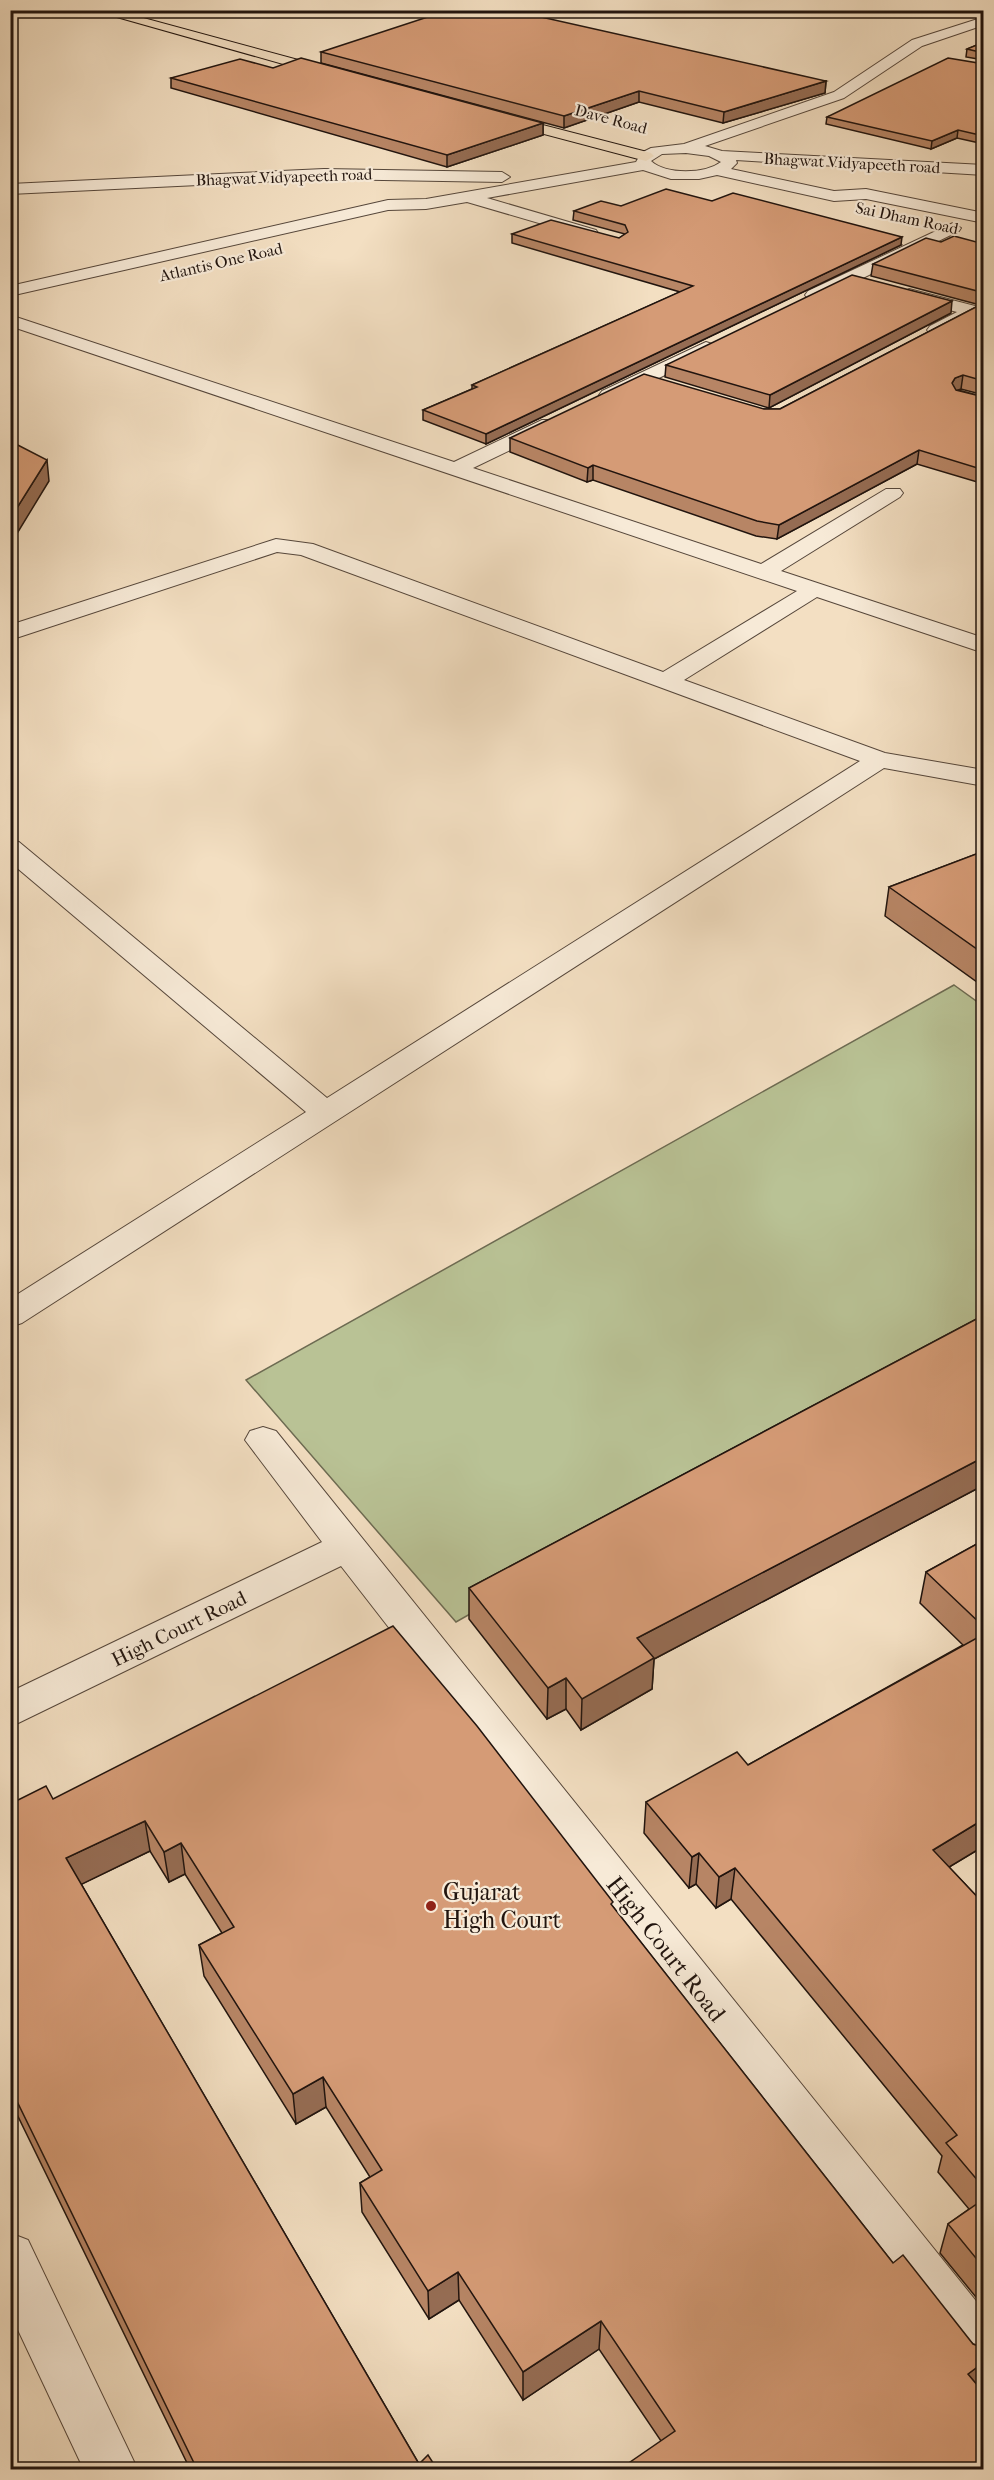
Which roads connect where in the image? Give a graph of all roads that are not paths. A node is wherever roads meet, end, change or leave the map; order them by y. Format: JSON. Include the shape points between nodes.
{"nodes":[{"id":1,"x":98,"y":10,"type":"edge"},
{"id":2,"x":145,"y":11,"type":"edge"},
{"id":3,"x":984,"y":21,"type":"edge"},
{"id":4,"x":904,"y":52,"type":"junction"},
{"id":5,"x":927,"y":56,"type":"dead end"},
{"id":6,"x":492,"y":111,"type":"edge"},
{"id":7,"x":686,"y":148,"type":"junction"},
{"id":8,"x":650,"y":157,"type":"junction"},
{"id":9,"x":722,"y":164,"type":"junction"},
{"id":10,"x":984,"y":170,"type":"edge"},
{"id":11,"x":558,"y":179,"type":"junction"},
{"id":12,"x":978,"y":187,"type":"edge"},
{"id":13,"x":10,"y":189,"type":"edge"},
{"id":14,"x":834,"y":195,"type":"junction"},
{"id":15,"x":465,"y":197,"type":"junction"},
{"id":16,"x":426,"y":204,"type":"junction"},
{"id":17,"x":984,"y":212,"type":"edge"},
{"id":18,"x":984,"y":218,"type":"edge"},
{"id":19,"x":401,"y":221,"type":"dead end"},
{"id":20,"x":953,"y":228,"type":"junction"},
{"id":21,"x":984,"y":234,"type":"edge"},
{"id":22,"x":607,"y":237,"type":"edge"},
{"id":23,"x":849,"y":278,"type":"junction"},
{"id":24,"x":872,"y":284,"type":"edge"},
{"id":25,"x":894,"y":290,"type":"edge"},
{"id":26,"x":10,"y":291,"type":"edge"},
{"id":27,"x":797,"y":303,"type":"edge"},
{"id":28,"x":14,"y":312,"type":"edge"},
{"id":29,"x":725,"y":339,"type":"edge"},
{"id":30,"x":920,"y":339,"type":"edge"},
{"id":31,"x":642,"y":379,"type":"junction"},
{"id":32,"x":663,"y":385,"type":"edge"},
{"id":33,"x":590,"y":404,"type":"edge"},
{"id":34,"x":570,"y":414,"type":"edge"},
{"id":35,"x":456,"y":469,"type":"junction"},
{"id":36,"x":893,"y":493,"type":"dead end"},
{"id":37,"x":763,"y":572,"type":"junction"},
{"id":38,"x":814,"y":589,"type":"junction"},
{"id":39,"x":10,"y":633,"type":"edge"},
{"id":40,"x":984,"y":646,"type":"edge"},
{"id":41,"x":665,"y":681,"type":"junction"},
{"id":42,"x":880,"y":760,"type":"junction"},
{"id":43,"x":984,"y":778,"type":"edge"},
{"id":44,"x":10,"y":848,"type":"edge"},
{"id":45,"x":327,"y":1114,"type":"junction"},
{"id":46,"x":10,"y":1315,"type":"edge"},
{"id":47,"x":263,"y":1440,"type":"dead end"},
{"id":48,"x":348,"y":1546,"type":"junction"},
{"id":49,"x":10,"y":1711,"type":"edge"},
{"id":50,"x":10,"y":2257,"type":"edge"},
{"id":51,"x":984,"y":2352,"type":"edge"},
{"id":52,"x":112,"y":2469,"type":"edge"}],
"edges":[{"from":1,"to":2,"type":"main road","via":[[347,72]]},
{"from":3,"to":4,"type":"street","via":[[917,43]]},
{"from":4,"to":5,"type":"street"},
{"from":4,"to":7,"type":"street","via":[[839,95]]},
{"from":6,"to":8,"type":"main road"},
{"from":7,"to":8,"type":"street","name":"Atlantis One Road"},
{"from":7,"to":9,"type":"street"},
{"from":8,"to":9,"type":"street","via":[[677,174]]},
{"from":8,"to":11,"type":"street","name":"Atlantis One Road"},
{"from":9,"to":10,"type":"street","name":"Bhagwat Vidyapeeth road"},
{"from":9,"to":12,"type":"street"},
{"from":9,"to":14,"type":"street","name":"Sai Dham Road"},
{"from":11,"to":13,"type":"street","name":"Bhagwat Vidyapeeth road","via":[[324,174]]},
{"from":11,"to":15,"type":"street","name":"Atlantis One Road"},
{"from":12,"to":17,"type":"street"},
{"from":14,"to":18,"type":"street","name":"Sai Dham Road","via":[[866,194]]},
{"from":14,"to":20,"type":"street","name":"Sai Dham Road","via":[[844,204]]},
{"from":15,"to":16,"type":"street","name":"Atlantis One Road"},
{"from":15,"to":22,"type":"street"},
{"from":16,"to":19,"type":"street","name":"Atlantis One Road","via":[[412,219]]},
{"from":16,"to":26,"type":"street","name":"Atlantis One Road","via":[[387,205]]},
{"from":20,"to":21,"type":"street","name":"Sai Dham Road"},
{"from":20,"to":23,"type":"street"},
{"from":23,"to":24,"type":"street"},
{"from":23,"to":27,"type":"street"},
{"from":25,"to":30,"type":"street","via":[[973,311]]},
{"from":28,"to":35,"type":"street"},
{"from":29,"to":31,"type":"street"},
{"from":31,"to":32,"type":"street"},
{"from":31,"to":33,"type":"street"},
{"from":34,"to":35,"type":"street"},
{"from":35,"to":37,"type":"street"},
{"from":36,"to":37,"type":"street"},
{"from":37,"to":38,"type":"street"},
{"from":38,"to":40,"type":"street"},
{"from":38,"to":41,"type":"street"},
{"from":39,"to":41,"type":"street","via":[[276,546],[305,549]]},
{"from":41,"to":42,"type":"street"},
{"from":42,"to":43,"type":"street"},
{"from":42,"to":45,"type":"street"},
{"from":44,"to":45,"type":"street"},
{"from":45,"to":46,"type":"street"},
{"from":47,"to":48,"type":"street","name":"High Court Road"},
{"from":48,"to":49,"type":"street","name":"High Court Road"},
{"from":48,"to":51,"type":"street","name":"High Court Road"},
{"from":50,"to":52,"type":"street"}]}
